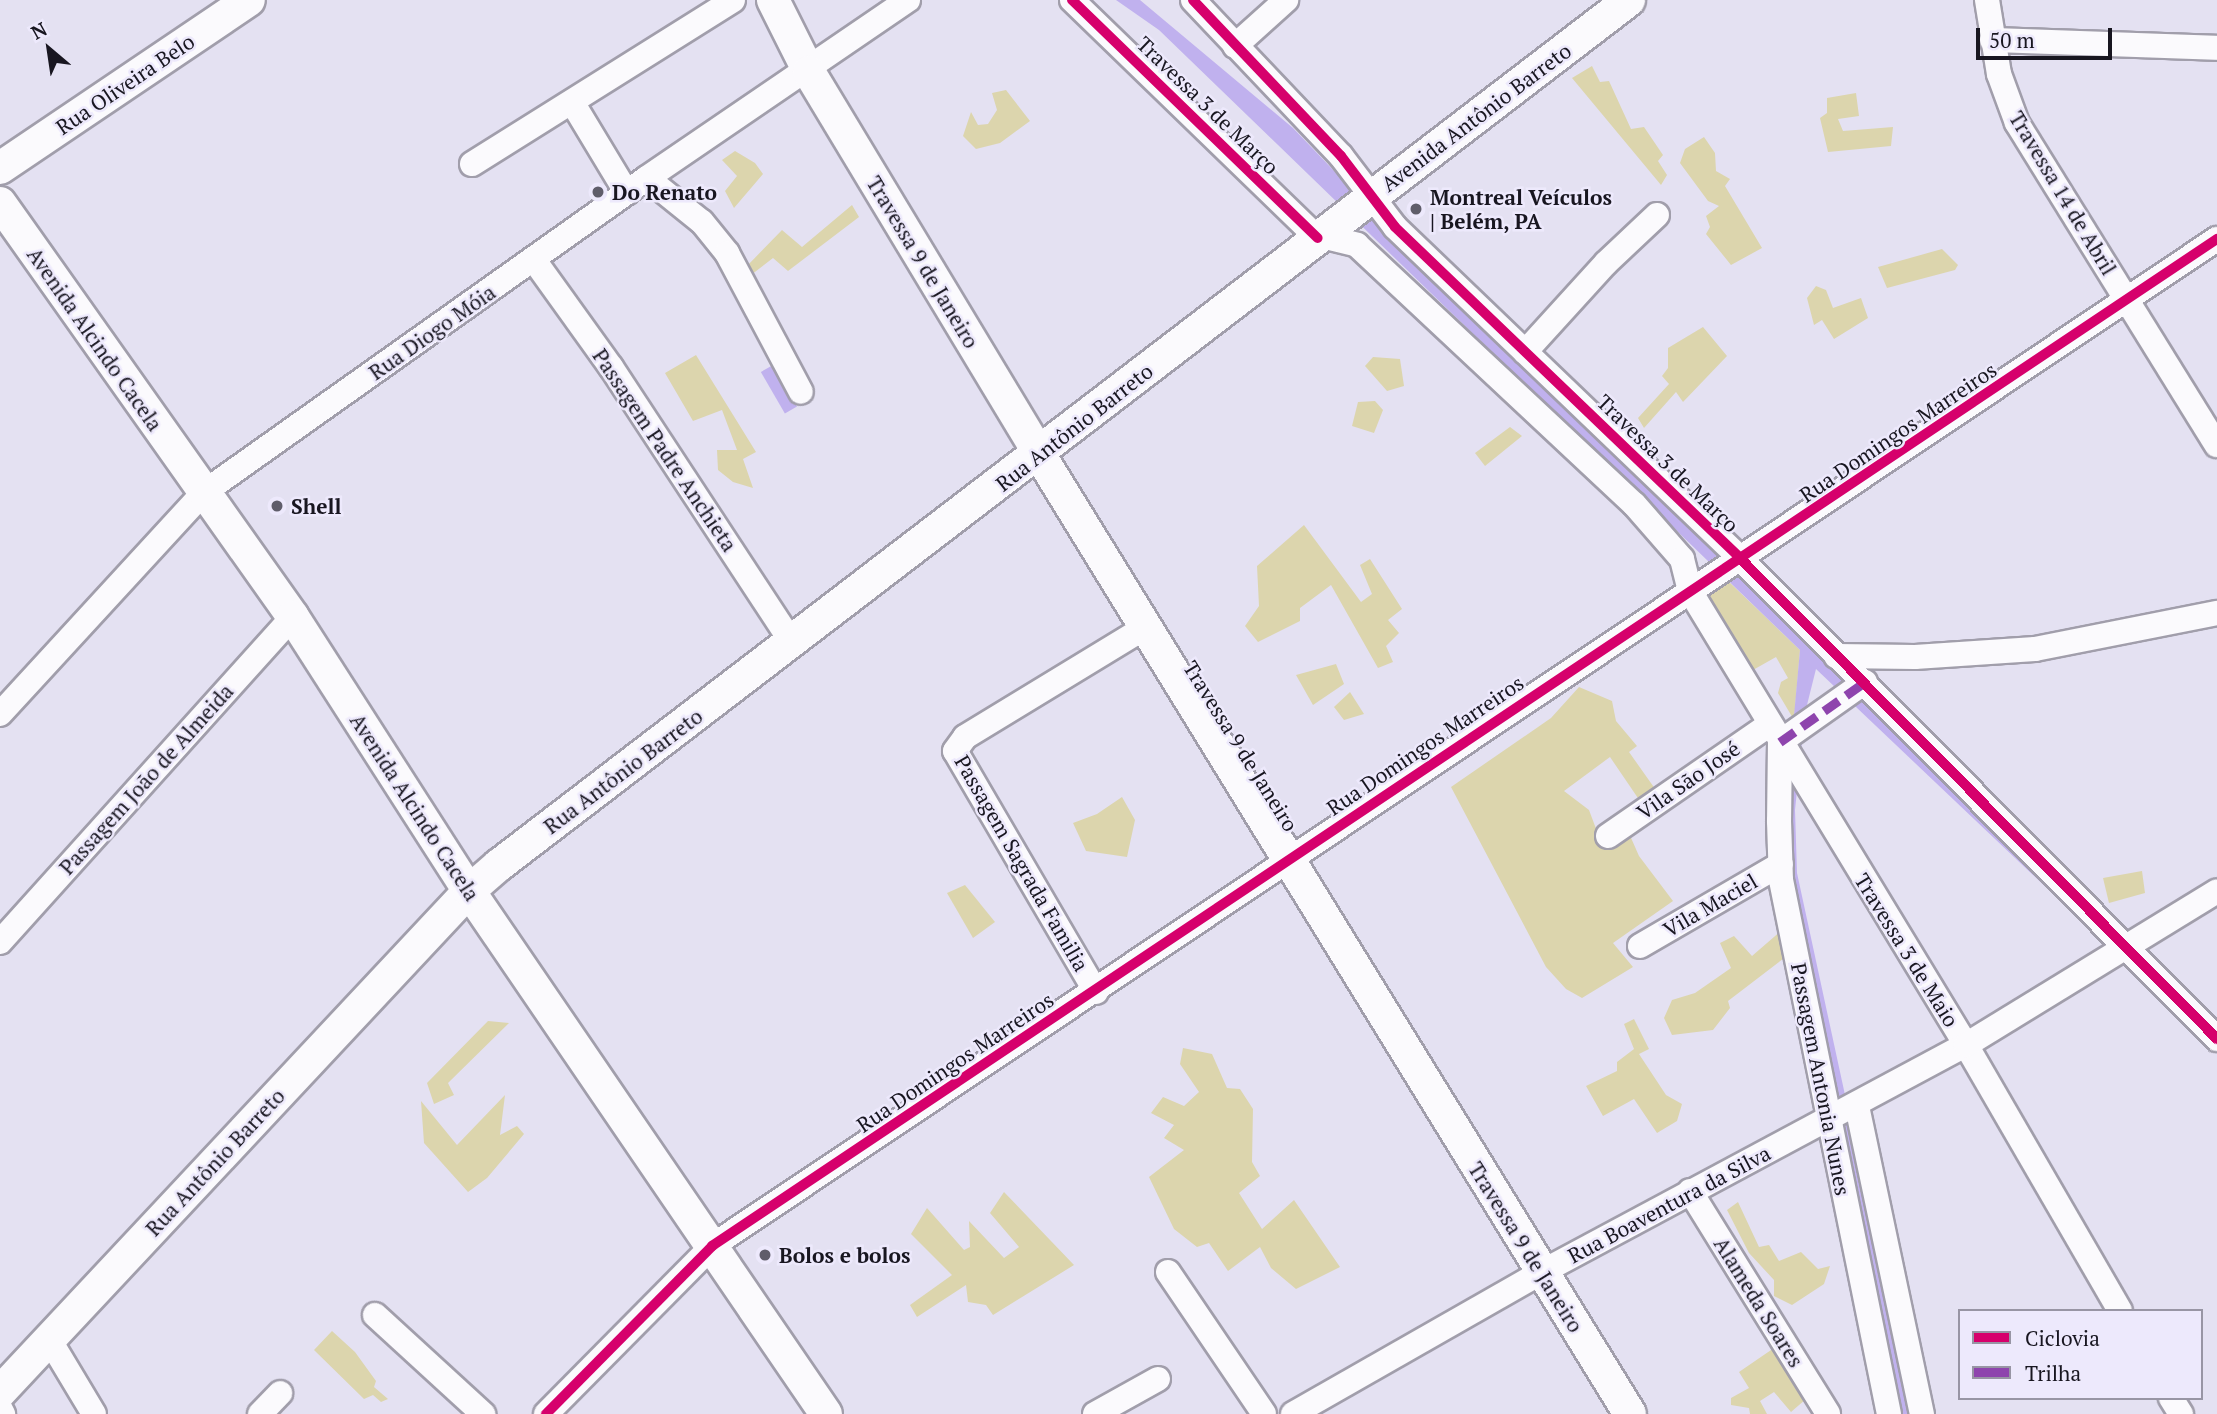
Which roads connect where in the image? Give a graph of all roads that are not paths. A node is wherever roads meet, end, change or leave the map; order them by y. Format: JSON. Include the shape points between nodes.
{"nodes":[{"id":1,"x":733,"y":0,"type":"edge"},
{"id":2,"x":773,"y":0,"type":"edge"},
{"id":3,"x":908,"y":0,"type":"edge"},
{"id":4,"x":1072,"y":0,"type":"edge"},
{"id":5,"x":1193,"y":0,"type":"edge"},
{"id":6,"x":1286,"y":0,"type":"edge"},
{"id":7,"x":1629,"y":0,"type":"edge"},
{"id":8,"x":1987,"y":0,"type":"edge"},
{"id":9,"x":245,"y":1,"type":"edge"},
{"id":10,"x":1992,"y":40,"type":"junction"},
{"id":11,"x":1235,"y":46,"type":"junction"},
{"id":12,"x":2217,"y":48,"type":"edge"},
{"id":13,"x":809,"y":72,"type":"junction"},
{"id":14,"x":572,"y":102,"type":"junction"},
{"id":15,"x":472,"y":164,"type":"dead end"},
{"id":16,"x":0,"y":168,"type":"edge"},
{"id":17,"x":647,"y":178,"type":"junction"},
{"id":18,"x":627,"y":193,"type":"junction"},
{"id":19,"x":1370,"y":197,"type":"junction"},
{"id":20,"x":0,"y":203,"type":"edge"},
{"id":21,"x":1657,"y":215,"type":"dead end"},
{"id":22,"x":1321,"y":236,"type":"junction"},
{"id":23,"x":2217,"y":239,"type":"edge"},
{"id":24,"x":534,"y":260,"type":"junction"},
{"id":25,"x":2128,"y":300,"type":"junction"},
{"id":26,"x":1525,"y":352,"type":"junction"},
{"id":27,"x":801,"y":392,"type":"dead end"},
{"id":28,"x":2217,"y":445,"type":"edge"},
{"id":29,"x":1039,"y":454,"type":"junction"},
{"id":30,"x":203,"y":493,"type":"junction"},
{"id":31,"x":1740,"y":560,"type":"junction"},
{"id":32,"x":1693,"y":588,"type":"junction"},
{"id":33,"x":2217,"y":614,"type":"edge"},
{"id":34,"x":293,"y":617,"type":"junction"},
{"id":35,"x":1146,"y":627,"type":"junction"},
{"id":36,"x":792,"y":643,"type":"junction"},
{"id":37,"x":1836,"y":656,"type":"junction"},
{"id":38,"x":1855,"y":688,"type":"junction"},
{"id":39,"x":0,"y":714,"type":"edge"},
{"id":40,"x":1786,"y":736,"type":"junction"},
{"id":41,"x":1608,"y":836,"type":"dead end"},
{"id":42,"x":1289,"y":860,"type":"junction"},
{"id":43,"x":1781,"y":864,"type":"junction"},
{"id":44,"x":469,"y":891,"type":"junction"},
{"id":45,"x":2217,"y":891,"type":"edge"},
{"id":46,"x":0,"y":942,"type":"edge"},
{"id":47,"x":1640,"y":946,"type":"dead end"},
{"id":48,"x":2125,"y":947,"type":"junction"},
{"id":49,"x":1096,"y":992,"type":"junction"},
{"id":50,"x":2217,"y":1039,"type":"edge"},
{"id":51,"x":1966,"y":1045,"type":"junction"},
{"id":52,"x":1857,"y":1106,"type":"junction"},
{"id":53,"x":1828,"y":1120,"type":"junction"},
{"id":54,"x":1690,"y":1191,"type":"junction"},
{"id":55,"x":712,"y":1246,"type":"junction"},
{"id":56,"x":1168,"y":1272,"type":"dead end"},
{"id":57,"x":1542,"y":1272,"type":"junction"},
{"id":58,"x":2119,"y":1309,"type":"edge"},
{"id":59,"x":375,"y":1315,"type":"dead end"},
{"id":60,"x":49,"y":1339,"type":"junction"},
{"id":61,"x":1158,"y":1379,"type":"dead end"},
{"id":62,"x":0,"y":1392,"type":"edge"},
{"id":63,"x":280,"y":1393,"type":"dead end"},
{"id":64,"x":0,"y":1408,"type":"edge"},
{"id":65,"x":3,"y":1414,"type":"edge"},
{"id":66,"x":94,"y":1414,"type":"edge"},
{"id":67,"x":260,"y":1414,"type":"edge"},
{"id":68,"x":483,"y":1414,"type":"edge"},
{"id":69,"x":546,"y":1414,"type":"edge"},
{"id":70,"x":826,"y":1414,"type":"edge"},
{"id":71,"x":1095,"y":1414,"type":"edge"},
{"id":72,"x":1264,"y":1414,"type":"edge"},
{"id":73,"x":1293,"y":1414,"type":"edge"},
{"id":74,"x":1630,"y":1414,"type":"edge"},
{"id":75,"x":1828,"y":1414,"type":"edge"},
{"id":76,"x":1889,"y":1414,"type":"edge"},
{"id":77,"x":1922,"y":1414,"type":"edge"}],
"edges":[{"from":1,"to":14,"type":"street"},
{"from":2,"to":13,"type":"main road","name":"Travessa 9 de Janeiro"},
{"from":3,"to":13,"type":"street","name":"Rua Diogo Móia"},
{"from":4,"to":22,"type":"street","name":"Travessa 3 de Março"},
{"from":5,"to":11,"type":"street","name":"Travessa 3 de Março"},
{"from":6,"to":11,"type":"street"},
{"from":7,"to":19,"type":"main road","name":"Avenida Antônio Barreto"},
{"from":8,"to":10,"type":"street","name":"Travessa 14 de Abril"},
{"from":9,"to":16,"type":"main road","name":"Rua Oliveira Belo"},
{"from":10,"to":12,"type":"street"},
{"from":10,"to":25,"type":"street","name":"Travessa 14 de Abril","via":[[2017,124]]},
{"from":11,"to":19,"type":"street","name":"Travessa 3 de Março"},
{"from":13,"to":17,"type":"street","name":"Rua Diogo Móia"},
{"from":13,"to":29,"type":"main road","name":"Travessa 9 de Janeiro"},
{"from":14,"to":15,"type":"street"},
{"from":14,"to":18,"type":"street"},
{"from":17,"to":18,"type":"street","name":"Rua Diogo Móia"},
{"from":17,"to":27,"type":"street","via":[[702,222],[727,253]]},
{"from":18,"to":24,"type":"street","name":"Rua Diogo Móia"},
{"from":19,"to":22,"type":"main road","name":"Avenida Antônio Barreto"},
{"from":19,"to":26,"type":"street","name":"Travessa 3 de Março","via":[[1395,227]]},
{"from":20,"to":30,"type":"main road","name":"Avenida Alcindo Cacela"},
{"from":21,"to":26,"type":"street"},
{"from":22,"to":29,"type":"main road","name":"Rua Antônio Barreto"},
{"from":22,"to":32,"type":"street","name":"Travessa 3 de Março","via":[[1357,245],[1634,504],[1682,559]]},
{"from":23,"to":25,"type":"street","name":"Rua Domingos Marreiros"},
{"from":24,"to":30,"type":"street","name":"Rua Diogo Móia"},
{"from":24,"to":36,"type":"street","name":"Passagem Padre Anchieta","via":[[611,367]]},
{"from":25,"to":28,"type":"street","name":"Travessa 14 de Abril"},
{"from":25,"to":31,"type":"street","name":"Rua Domingos Marreiros"},
{"from":26,"to":31,"type":"street","name":"Travessa 3 de Março"},
{"from":29,"to":35,"type":"main road","name":"Travessa 9 de Janeiro"},
{"from":29,"to":36,"type":"main road","name":"Rua Antônio Barreto"},
{"from":30,"to":34,"type":"main road","name":"Avenida Alcindo Cacela"},
{"from":30,"to":39,"type":"street","name":"Rua Diogo Móia"},
{"from":31,"to":32,"type":"street","name":"Rua Domingos Marreiros"},
{"from":31,"to":37,"type":"street","name":"Travessa 3 de Março"},
{"from":32,"to":40,"type":"street","name":"Travessa 3 de Maio"},
{"from":32,"to":42,"type":"street","name":"Rua Domingos Marreiros"},
{"from":33,"to":37,"type":"street","via":[[2035,649],[1915,657]]},
{"from":34,"to":44,"type":"main road","name":"Avenida Alcindo Cacela"},
{"from":34,"to":46,"type":"street","name":"Passagem João de Almeida"},
{"from":35,"to":42,"type":"main road","name":"Travessa 9 de Janeiro"},
{"from":35,"to":49,"type":"street","name":"Passagem Sagrada Familia","via":[[965,737],[956,751]]},
{"from":36,"to":44,"type":"main road","name":"Rua Antônio Barreto"},
{"from":37,"to":38,"type":"street","name":"Travessa 3 de Março"},
{"from":38,"to":40,"type":"street","name":"Vila São José"},
{"from":38,"to":48,"type":"street","name":"Travessa 3 de Março"},
{"from":40,"to":41,"type":"street","name":"Vila São José"},
{"from":40,"to":43,"type":"street","name":"Passagem Antonia Nunes"},
{"from":40,"to":51,"type":"street","name":"Travessa 3 de Maio","via":[[1815,803]]},
{"from":42,"to":49,"type":"street","name":"Rua Domingos Marreiros"},
{"from":42,"to":57,"type":"main road","name":"Travessa 9 de Janeiro"},
{"from":43,"to":47,"type":"street","name":"Vila Maciel"},
{"from":43,"to":53,"type":"street","name":"Passagem Antonia Nunes"},
{"from":44,"to":55,"type":"main road","name":"Avenida Alcindo Cacela"},
{"from":44,"to":60,"type":"main road","name":"Rua Antônio Barreto"},
{"from":45,"to":48,"type":"street"},
{"from":48,"to":50,"type":"street","name":"Travessa 3 de Março"},
{"from":48,"to":51,"type":"street"},
{"from":49,"to":55,"type":"street","name":"Rua Domingos Marreiros"},
{"from":51,"to":52,"type":"street"},
{"from":51,"to":58,"type":"street","name":"Travessa 3 de Maio"},
{"from":52,"to":53,"type":"street","name":"Rua Boaventura da Silva"},
{"from":52,"to":77,"type":"street"},
{"from":53,"to":54,"type":"street","name":"Rua Boaventura da Silva"},
{"from":53,"to":76,"type":"street","name":"Passagem Antonia Nunes"},
{"from":54,"to":57,"type":"street","name":"Rua Boaventura da Silva"},
{"from":54,"to":75,"type":"street","name":"Alameda Soares"},
{"from":55,"to":69,"type":"street","name":"Rua Domingos Marreiros"},
{"from":55,"to":70,"type":"main road","name":"Avenida Alcindo Cacela"},
{"from":56,"to":72,"type":"street"},
{"from":57,"to":73,"type":"street","name":"Rua Boaventura da Silva"},
{"from":57,"to":74,"type":"main road","name":"Travessa 9 de Janeiro"},
{"from":59,"to":68,"type":"street"},
{"from":60,"to":62,"type":"main road","name":"Rua Antônio Barreto"},
{"from":60,"to":66,"type":"street"},
{"from":61,"to":71,"type":"street"},
{"from":63,"to":67,"type":"street"},
{"from":64,"to":65,"type":"street"}]}
